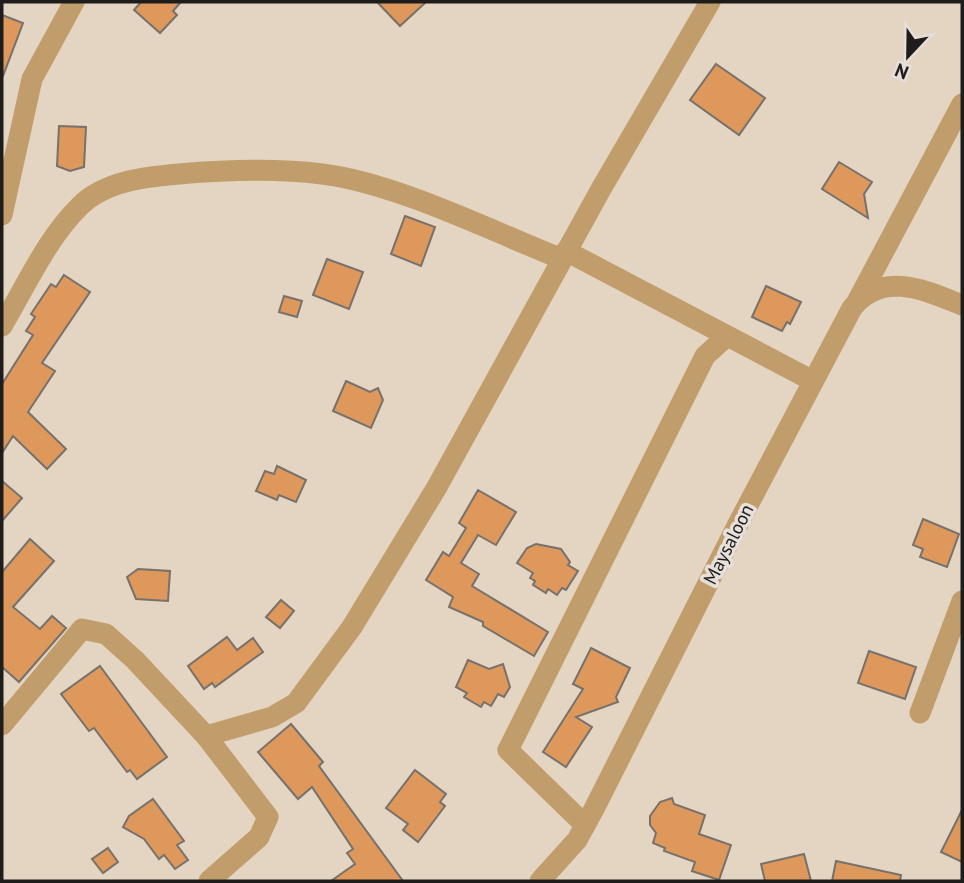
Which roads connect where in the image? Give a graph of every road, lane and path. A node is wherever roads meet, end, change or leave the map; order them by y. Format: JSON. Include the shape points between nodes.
{"nodes":[{"id":1,"x":74,"y":2,"type":"edge"},
{"id":2,"x":710,"y":2,"type":"edge"},
{"id":3,"x":962,"y":104,"type":"edge"},
{"id":4,"x":2,"y":215,"type":"edge"},
{"id":5,"x":564,"y":255,"type":"junction"},
{"id":6,"x":857,"y":301,"type":"junction"},
{"id":7,"x":962,"y":304,"type":"edge"},
{"id":8,"x":2,"y":326,"type":"edge"},
{"id":9,"x":727,"y":336,"type":"junction"},
{"id":10,"x":813,"y":381,"type":"junction"},
{"id":11,"x":962,"y":601,"type":"edge"},
{"id":12,"x":920,"y":713,"type":"dead end"},
{"id":13,"x":2,"y":725,"type":"edge"},
{"id":14,"x":206,"y":736,"type":"junction"},
{"id":15,"x":585,"y":825,"type":"junction"},
{"id":16,"x":209,"y":881,"type":"edge"},
{"id":17,"x":540,"y":881,"type":"edge"}],
"edges":[{"from":1,"to":4,"type":"street","via":[[32,79]]},
{"from":2,"to":5,"type":"street"},
{"from":3,"to":6,"type":"street","name":"Maysaloon"},
{"from":5,"to":8,"type":"street","via":[[378,186],[323,174],[227,170],[160,175],[109,186],[81,205],[59,231]]},
{"from":5,"to":9,"type":"street"},
{"from":5,"to":14,"type":"street","via":[[422,510],[352,626],[296,703],[272,717]]},
{"from":6,"to":7,"type":"street","via":[[878,287],[895,285],[922,289]]},
{"from":6,"to":10,"type":"street","name":"Maysaloon"},
{"from":9,"to":10,"type":"street"},
{"from":9,"to":15,"type":"street","via":[[705,356],[508,750]]},
{"from":10,"to":15,"type":"street","name":"Maysaloon"},
{"from":11,"to":12,"type":"street"},
{"from":13,"to":14,"type":"street","via":[[76,634],[89,628],[117,642]]},
{"from":14,"to":16,"type":"street","via":[[266,809],[268,824]]},
{"from":15,"to":17,"type":"street","name":"Maysaloon"}]}
